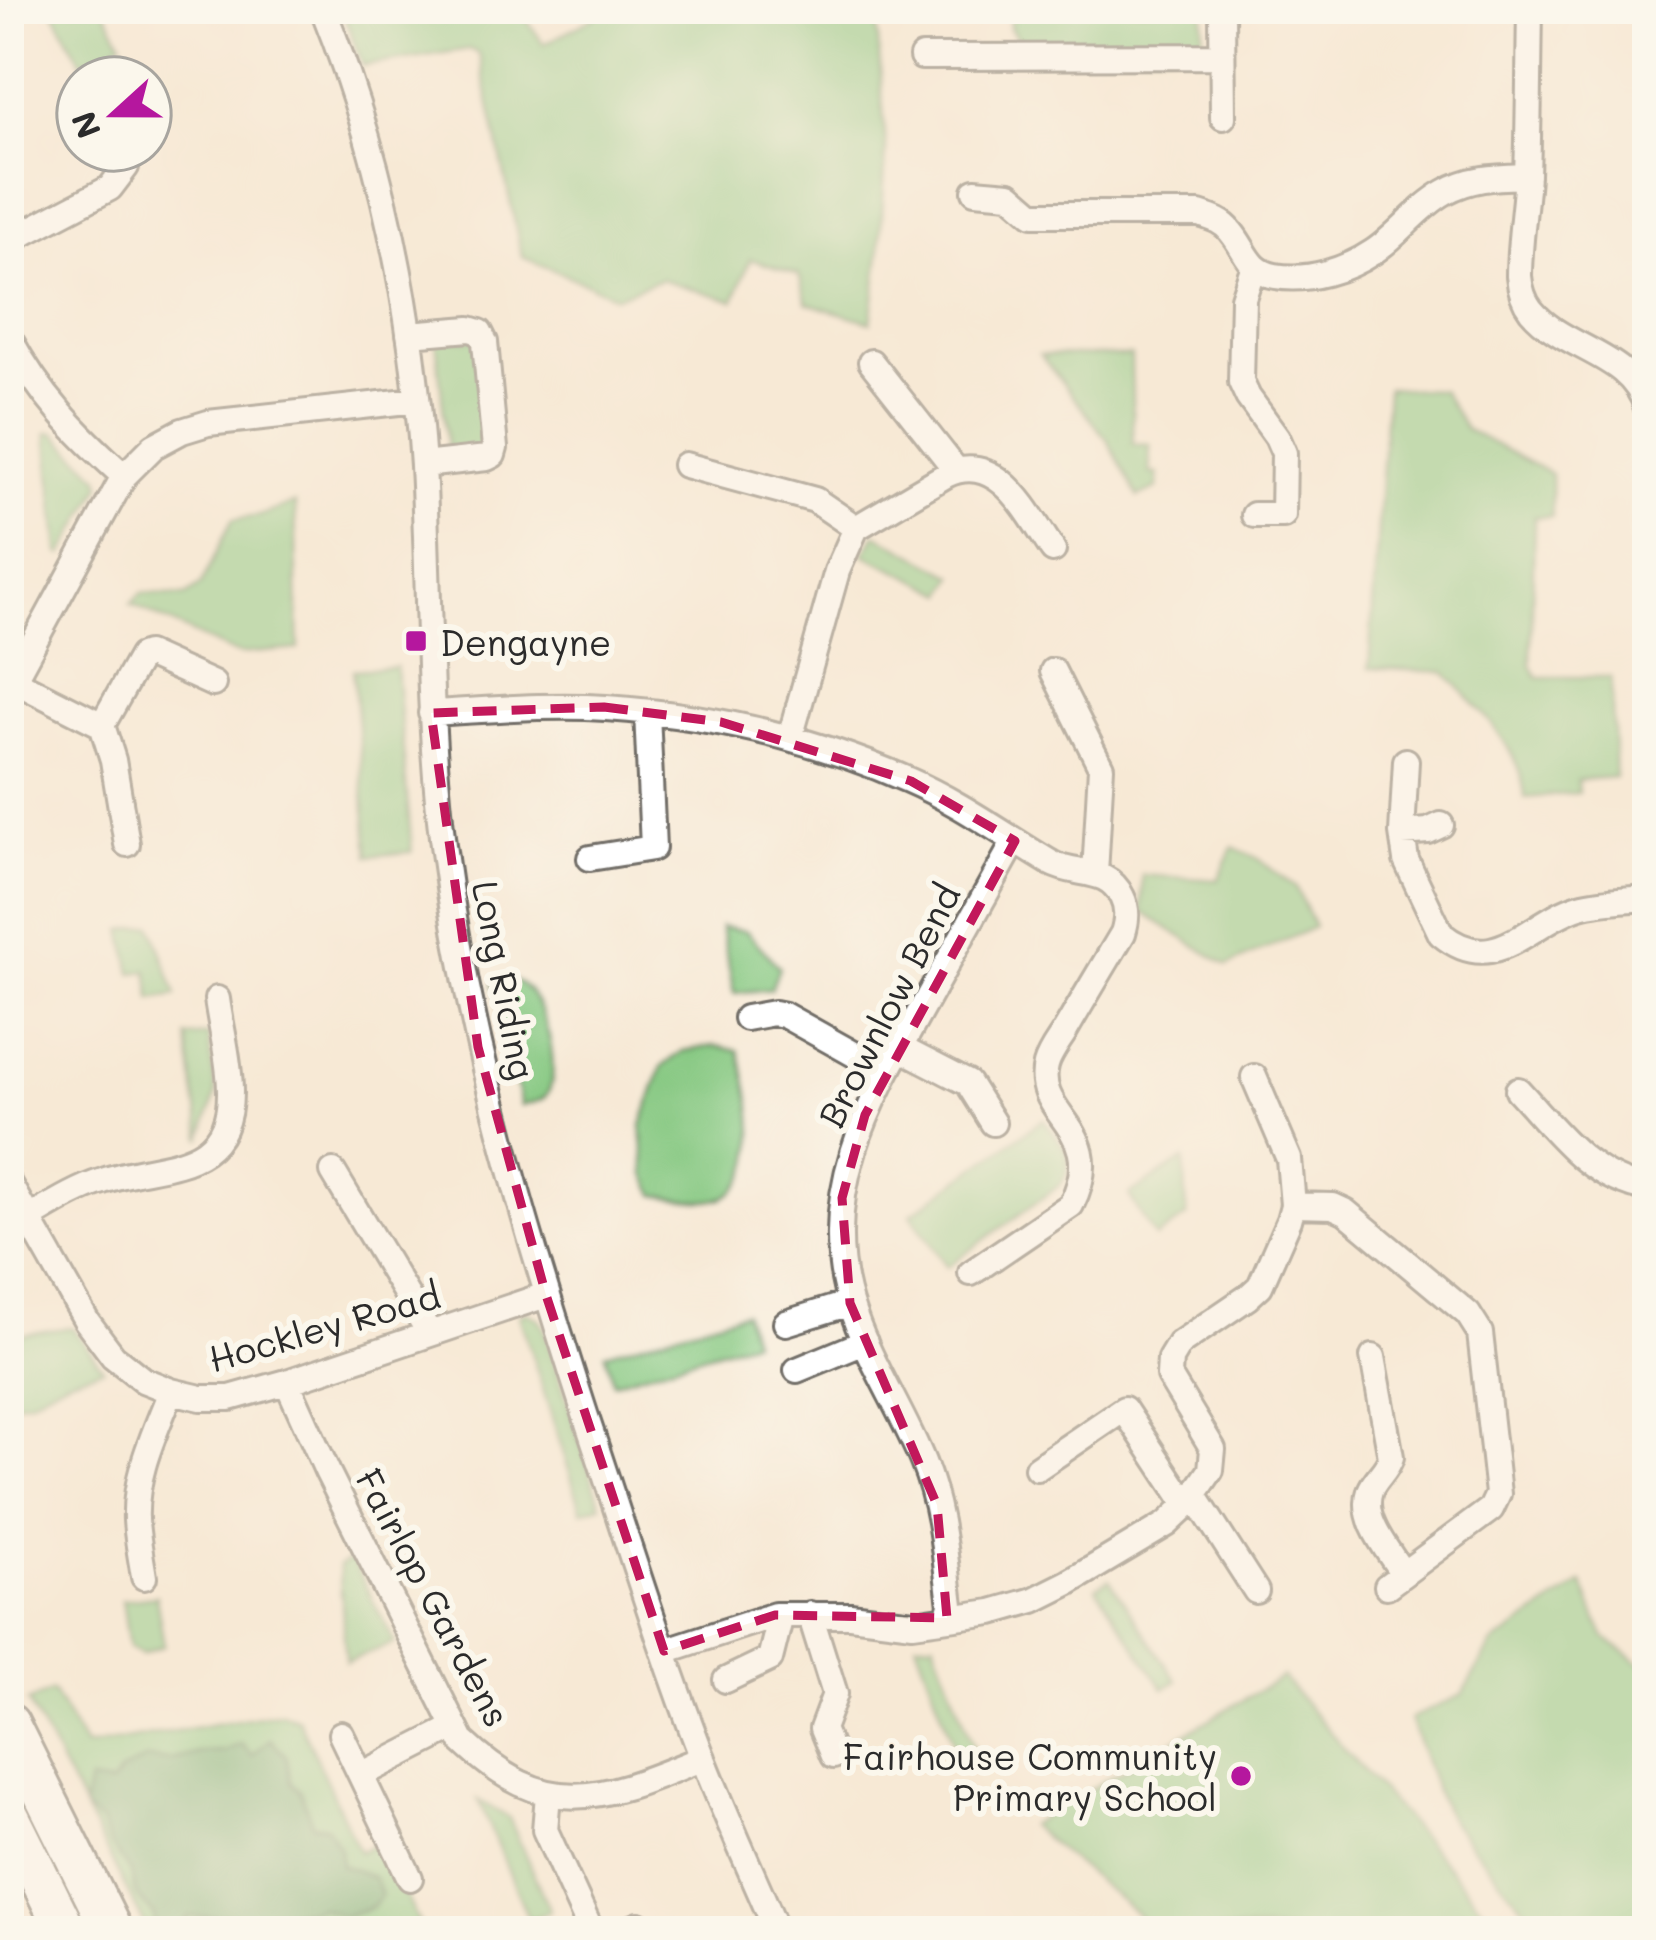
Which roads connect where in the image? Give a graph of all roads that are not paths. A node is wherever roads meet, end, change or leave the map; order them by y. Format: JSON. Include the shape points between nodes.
{"nodes":[{"id":1,"x":323,"y":9,"type":"edge"},
{"id":2,"x":1222,"y":9,"type":"edge"},
{"id":3,"x":1531,"y":9,"type":"edge"},
{"id":4,"x":1222,"y":56,"type":"junction"},
{"id":5,"x":922,"y":57,"type":"dead end"},
{"id":6,"x":1222,"y":117,"type":"dead end"},
{"id":7,"x":121,"y":174,"type":"edge"},
{"id":8,"x":1526,"y":176,"type":"junction"},
{"id":9,"x":975,"y":191,"type":"dead end"},
{"id":10,"x":9,"y":241,"type":"edge"},
{"id":11,"x":1253,"y":268,"type":"junction"},
{"id":12,"x":409,"y":334,"type":"junction"},
{"id":13,"x":9,"y":338,"type":"edge"},
{"id":14,"x":871,"y":362,"type":"dead end"},
{"id":15,"x":417,"y":400,"type":"junction"},
{"id":16,"x":1647,"y":409,"type":"edge"},
{"id":17,"x":423,"y":465,"type":"junction"},
{"id":18,"x":685,"y":465,"type":"dead end"},
{"id":19,"x":956,"y":470,"type":"junction"},
{"id":20,"x":124,"y":476,"type":"junction"},
{"id":21,"x":1254,"y":515,"type":"dead end"},
{"id":22,"x":856,"y":528,"type":"junction"},
{"id":23,"x":1053,"y":550,"type":"dead end"},
{"id":24,"x":1053,"y":671,"type":"dead end"},
{"id":25,"x":11,"y":684,"type":"edge"},
{"id":26,"x":213,"y":684,"type":"dead end"},
{"id":27,"x":647,"y":712,"type":"junction"},
{"id":28,"x":431,"y":713,"type":"junction"},
{"id":29,"x":102,"y":725,"type":"junction"},
{"id":30,"x":790,"y":738,"type":"junction"},
{"id":31,"x":1406,"y":761,"type":"dead end"},
{"id":32,"x":1442,"y":825,"type":"dead end"},
{"id":33,"x":1402,"y":833,"type":"junction"},
{"id":34,"x":1015,"y":841,"type":"junction"},
{"id":35,"x":127,"y":844,"type":"dead end"},
{"id":36,"x":590,"y":858,"type":"dead end"},
{"id":37,"x":1095,"y":874,"type":"junction"},
{"id":38,"x":1647,"y":898,"type":"edge"},
{"id":39,"x":217,"y":999,"type":"dead end"},
{"id":40,"x":746,"y":1018,"type":"dead end"},
{"id":41,"x":900,"y":1048,"type":"junction"},
{"id":42,"x":886,"y":1072,"type":"junction"},
{"id":43,"x":1254,"y":1077,"type":"dead end"},
{"id":44,"x":1518,"y":1090,"type":"dead end"},
{"id":45,"x":993,"y":1123,"type":"dead end"},
{"id":46,"x":333,"y":1172,"type":"dead end"},
{"id":47,"x":9,"y":1184,"type":"edge"},
{"id":48,"x":1647,"y":1189,"type":"edge"},
{"id":49,"x":1293,"y":1205,"type":"junction"},
{"id":50,"x":28,"y":1219,"type":"junction"},
{"id":51,"x":971,"y":1274,"type":"dead end"},
{"id":52,"x":546,"y":1295,"type":"junction"},
{"id":53,"x":850,"y":1303,"type":"junction"},
{"id":54,"x":787,"y":1323,"type":"dead end"},
{"id":55,"x":430,"y":1334,"type":"junction"},
{"id":56,"x":866,"y":1342,"type":"junction"},
{"id":57,"x":1373,"y":1357,"type":"dead end"},
{"id":58,"x":797,"y":1370,"type":"dead end"},
{"id":59,"x":287,"y":1382,"type":"junction"},
{"id":60,"x":171,"y":1391,"type":"junction"},
{"id":61,"x":1037,"y":1468,"type":"dead end"},
{"id":62,"x":1191,"y":1500,"type":"junction"},
{"id":63,"x":144,"y":1576,"type":"dead end"},
{"id":64,"x":1256,"y":1591,"type":"dead end"},
{"id":65,"x":810,"y":1614,"type":"junction"},
{"id":66,"x":781,"y":1615,"type":"junction"},
{"id":67,"x":947,"y":1618,"type":"junction"},
{"id":68,"x":664,"y":1651,"type":"junction"},
{"id":69,"x":726,"y":1680,"type":"dead end"},
{"id":70,"x":9,"y":1724,"type":"edge"},
{"id":71,"x":455,"y":1727,"type":"junction"},
{"id":72,"x":341,"y":1734,"type":"dead end"},
{"id":73,"x":833,"y":1756,"type":"dead end"},
{"id":74,"x":703,"y":1758,"type":"junction"},
{"id":75,"x":361,"y":1775,"type":"junction"},
{"id":76,"x":548,"y":1794,"type":"junction"},
{"id":77,"x":9,"y":1816,"type":"edge"},
{"id":78,"x":410,"y":1878,"type":"dead end"},
{"id":79,"x":66,"y":1931,"type":"edge"},
{"id":80,"x":112,"y":1931,"type":"edge"},
{"id":81,"x":591,"y":1931,"type":"edge"},
{"id":82,"x":777,"y":1931,"type":"edge"}],
"edges":[{"from":1,"to":12,"type":"street","name":"Long Riding","via":[[386,207]]},
{"from":2,"to":4,"type":"street"},
{"from":3,"to":8,"type":"street"},
{"from":4,"to":5,"type":"street"},
{"from":4,"to":6,"type":"street"},
{"from":7,"to":10,"type":"street","via":[[110,188]]},
{"from":8,"to":11,"type":"street","via":[[1462,183],[1373,252],[1337,269],[1304,278]]},
{"from":8,"to":16,"type":"street","via":[[1523,296],[1560,334],[1631,376]]},
{"from":9,"to":11,"type":"street","via":[[1010,194],[1034,214],[1199,214],[1231,231]]},
{"from":11,"to":21,"type":"street","via":[[1243,298],[1241,382],[1284,453],[1283,515]]},
{"from":12,"to":15,"type":"street","name":"Long Riding"},
{"from":12,"to":17,"type":"street","via":[[470,329],[485,342],[493,455]]},
{"from":13,"to":20,"type":"street","via":[[73,430]]},
{"from":14,"to":19,"type":"street"},
{"from":15,"to":17,"type":"street","name":"Long Riding"},
{"from":15,"to":20,"type":"street","via":[[208,423],[154,446]]},
{"from":17,"to":28,"type":"street","name":"Long Riding"},
{"from":18,"to":22,"type":"street","via":[[815,500]]},
{"from":19,"to":22,"type":"street"},
{"from":19,"to":23,"type":"street","via":[[978,469],[1001,481]]},
{"from":20,"to":25,"type":"street"},
{"from":22,"to":30,"type":"street"},
{"from":24,"to":37,"type":"street","via":[[1102,767]]},
{"from":25,"to":29,"type":"street"},
{"from":26,"to":29,"type":"street","via":[[141,656]]},
{"from":27,"to":28,"type":"street","via":[[547,706]]},
{"from":27,"to":30,"type":"street"},
{"from":27,"to":36,"type":"street","via":[[653,848]]},
{"from":28,"to":52,"type":"street","name":"Long Riding","via":[[474,1026]]},
{"from":29,"to":35,"type":"street"},
{"from":30,"to":34,"type":"street","via":[[911,781]]},
{"from":31,"to":33,"type":"street"},
{"from":32,"to":33,"type":"street"},
{"from":33,"to":38,"type":"street","via":[[1406,860],[1442,934],[1472,952],[1504,946],[1576,907]]},
{"from":34,"to":37,"type":"street","via":[[1059,867]]},
{"from":34,"to":41,"type":"street","name":"Brownlow Bend"},
{"from":37,"to":51,"type":"street","via":[[1116,886],[1126,924],[1046,1065],[1050,1097],[1082,1148],[1081,1187],[1071,1205]]},
{"from":39,"to":50,"type":"street","via":[[230,1093],[215,1144],[175,1166],[103,1180]]},
{"from":40,"to":42,"type":"street","via":[[784,1015]]},
{"from":41,"to":42,"type":"street","name":"Brownlow Bend"},
{"from":41,"to":45,"type":"street","via":[[968,1083]]},
{"from":42,"to":53,"type":"street","name":"Brownlow Bend","via":[[855,1142],[842,1198]]},
{"from":43,"to":49,"type":"street","via":[[1289,1160]]},
{"from":44,"to":48,"type":"street","via":[[1586,1163]]},
{"from":46,"to":55,"type":"street"},
{"from":47,"to":50,"type":"street","name":"Hockley Road"},
{"from":49,"to":57,"type":"street","via":[[1346,1213],[1468,1314],[1480,1334],[1498,1494],[1491,1509],[1395,1580],[1369,1516],[1372,1486],[1391,1457]]},
{"from":49,"to":62,"type":"street","via":[[1260,1286],[1170,1359],[1169,1376],[1214,1449]]},
{"from":50,"to":60,"type":"street","name":"Hockley Road","via":[[113,1356]]},
{"from":52,"to":55,"type":"street","name":"Hockley Road"},
{"from":52,"to":68,"type":"street","name":"Long Riding"},
{"from":53,"to":54,"type":"street"},
{"from":53,"to":56,"type":"street","name":"Brownlow Bend"},
{"from":55,"to":59,"type":"street","name":"Hockley Road"},
{"from":56,"to":58,"type":"street"},
{"from":56,"to":67,"type":"street","name":"Brownlow Bend","via":[[937,1504]]},
{"from":59,"to":60,"type":"street","name":"Hockley Road","via":[[230,1398]]},
{"from":59,"to":71,"type":"street","name":"Fairlop Gardens"},
{"from":60,"to":63,"type":"street","via":[[138,1491]]},
{"from":61,"to":62,"type":"street","via":[[1124,1409]]},
{"from":62,"to":64,"type":"street"},
{"from":62,"to":67,"type":"street","via":[[1167,1524],[1034,1600]]},
{"from":65,"to":66,"type":"street"},
{"from":65,"to":67,"type":"street"},
{"from":65,"to":73,"type":"street","via":[[836,1694],[822,1729]]},
{"from":66,"to":68,"type":"street"},
{"from":66,"to":69,"type":"street","via":[[770,1659]]},
{"from":68,"to":74,"type":"street","name":"Long Riding"},
{"from":70,"to":80,"type":"main road"},
{"from":71,"to":75,"type":"street"},
{"from":71,"to":76,"type":"street","name":"Fairlop Gardens","via":[[488,1766]]},
{"from":72,"to":75,"type":"street"},
{"from":74,"to":76,"type":"street","name":"Fairlop Gardens","via":[[617,1791]]},
{"from":74,"to":82,"type":"street","name":"Long Riding"},
{"from":75,"to":78,"type":"street"},
{"from":76,"to":81,"type":"street","via":[[544,1830]]},
{"from":77,"to":79,"type":"main road"}]}
